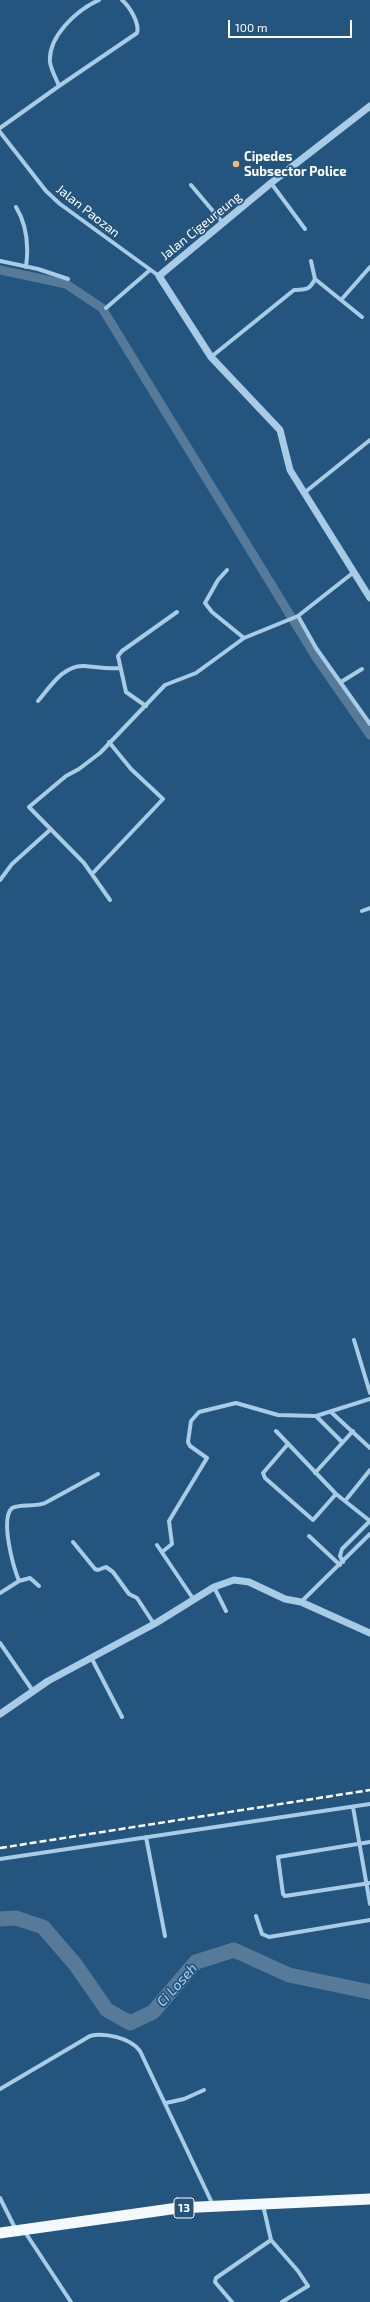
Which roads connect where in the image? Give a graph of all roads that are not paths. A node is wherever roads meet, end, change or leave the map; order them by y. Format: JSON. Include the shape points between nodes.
{"nodes":[{"id":1,"x":99,"y":0,"type":"edge"},
{"id":2,"x":122,"y":0,"type":"edge"},
{"id":3,"x":59,"y":86,"type":"junction"},
{"id":4,"x":370,"y":106,"type":"edge"},
{"id":5,"x":0,"y":128,"type":"edge"},
{"id":6,"x":0,"y":132,"type":"edge"},
{"id":7,"x":271,"y":183,"type":"junction"},
{"id":8,"x":191,"y":185,"type":"dead end"},
{"id":9,"x":16,"y":207,"type":"dead end"},
{"id":10,"x":223,"y":224,"type":"junction"},
{"id":11,"x":305,"y":229,"type":"dead end"},
{"id":12,"x":0,"y":261,"type":"edge"},
{"id":13,"x":311,"y":261,"type":"dead end"},
{"id":14,"x":26,"y":267,"type":"junction"},
{"id":15,"x":370,"y":267,"type":"edge"},
{"id":16,"x":150,"y":270,"type":"junction"},
{"id":17,"x":159,"y":276,"type":"junction"},
{"id":18,"x":68,"y":279,"type":"dead end"},
{"id":19,"x":315,"y":279,"type":"junction"},
{"id":20,"x":341,"y":300,"type":"junction"},
{"id":21,"x":106,"y":308,"type":"dead end"},
{"id":22,"x":362,"y":317,"type":"dead end"},
{"id":23,"x":211,"y":357,"type":"junction"},
{"id":24,"x":370,"y":440,"type":"edge"},
{"id":25,"x":304,"y":493,"type":"junction"},
{"id":26,"x":227,"y":570,"type":"dead end"},
{"id":27,"x":355,"y":572,"type":"junction"},
{"id":28,"x":370,"y":598,"type":"edge"},
{"id":29,"x":177,"y":612,"type":"dead end"},
{"id":30,"x":297,"y":616,"type":"junction"},
{"id":31,"x":244,"y":638,"type":"junction"},
{"id":32,"x":119,"y":668,"type":"junction"},
{"id":33,"x":362,"y":669,"type":"dead end"},
{"id":34,"x":340,"y":682,"type":"junction"},
{"id":35,"x":38,"y":701,"type":"dead end"},
{"id":36,"x":146,"y":706,"type":"junction"},
{"id":37,"x":370,"y":724,"type":"edge"},
{"id":38,"x":110,"y":742,"type":"junction"},
{"id":39,"x":51,"y":829,"type":"junction"},
{"id":40,"x":92,"y":874,"type":"junction"},
{"id":41,"x":0,"y":880,"type":"edge"},
{"id":42,"x":110,"y":900,"type":"dead end"},
{"id":43,"x":370,"y":908,"type":"edge"},
{"id":44,"x":362,"y":912,"type":"dead end"},
{"id":45,"x":354,"y":1340,"type":"dead end"},
{"id":46,"x":370,"y":1393,"type":"edge"},
{"id":47,"x":370,"y":1400,"type":"edge"},
{"id":48,"x":331,"y":1412,"type":"junction"},
{"id":49,"x":316,"y":1416,"type":"junction"},
{"id":50,"x":276,"y":1431,"type":"dead end"},
{"id":51,"x":353,"y":1431,"type":"junction"},
{"id":52,"x":342,"y":1442,"type":"junction"},
{"id":53,"x":288,"y":1444,"type":"junction"},
{"id":54,"x":370,"y":1448,"type":"edge"},
{"id":55,"x":370,"y":1470,"type":"edge"},
{"id":56,"x":315,"y":1473,"type":"junction"},
{"id":57,"x":98,"y":1474,"type":"dead end"},
{"id":58,"x":336,"y":1494,"type":"junction"},
{"id":59,"x":345,"y":1501,"type":"junction"},
{"id":60,"x":370,"y":1521,"type":"edge"},
{"id":61,"x":370,"y":1534,"type":"edge"},
{"id":62,"x":309,"y":1536,"type":"dead end"},
{"id":63,"x":73,"y":1542,"type":"dead end"},
{"id":64,"x":156,"y":1544,"type":"dead end"},
{"id":65,"x":162,"y":1552,"type":"junction"},
{"id":66,"x":342,"y":1564,"type":"junction"},
{"id":67,"x":18,"y":1581,"type":"junction"},
{"id":68,"x":39,"y":1586,"type":"dead end"},
{"id":69,"x":214,"y":1588,"type":"junction"},
{"id":70,"x":0,"y":1593,"type":"edge"},
{"id":71,"x":194,"y":1601,"type":"junction"},
{"id":72,"x":301,"y":1602,"type":"junction"},
{"id":73,"x":226,"y":1611,"type":"dead end"},
{"id":74,"x":154,"y":1624,"type":"junction"},
{"id":75,"x":370,"y":1634,"type":"edge"},
{"id":76,"x":0,"y":1643,"type":"edge"},
{"id":77,"x":92,"y":1659,"type":"junction"},
{"id":78,"x":33,"y":1691,"type":"junction"},
{"id":79,"x":0,"y":1714,"type":"edge"},
{"id":80,"x":122,"y":1717,"type":"dead end"},
{"id":81,"x":370,"y":1804,"type":"edge"},
{"id":82,"x":353,"y":1807,"type":"junction"},
{"id":83,"x":146,"y":1837,"type":"junction"},
{"id":84,"x":370,"y":1842,"type":"edge"},
{"id":85,"x":360,"y":1844,"type":"junction"},
{"id":86,"x":0,"y":1859,"type":"edge"},
{"id":87,"x":368,"y":1883,"type":"edge"},
{"id":88,"x":370,"y":1904,"type":"edge"},
{"id":89,"x":256,"y":1916,"type":"dead end"},
{"id":90,"x":370,"y":1920,"type":"edge"},
{"id":91,"x":165,"y":1936,"type":"dead end"},
{"id":92,"x":0,"y":2089,"type":"edge"},
{"id":93,"x":204,"y":2090,"type":"dead end"},
{"id":94,"x":166,"y":2103,"type":"junction"},
{"id":95,"x":0,"y":2198,"type":"edge"},
{"id":96,"x":370,"y":2199,"type":"edge"},
{"id":97,"x":263,"y":2205,"type":"junction"},
{"id":98,"x":215,"y":2208,"type":"junction"},
{"id":99,"x":20,"y":2230,"type":"junction"},
{"id":100,"x":0,"y":2233,"type":"edge"},
{"id":101,"x":271,"y":2240,"type":"junction"},
{"id":102,"x":71,"y":2302,"type":"edge"},
{"id":103,"x":232,"y":2302,"type":"edge"},
{"id":104,"x":282,"y":2302,"type":"edge"}],
"edges":[{"from":1,"to":3,"type":"street","via":[[85,6],[72,17],[54,43],[50,52],[50,62]]},
{"from":2,"to":3,"type":"street","via":[[132,12],[138,27],[137,33]]},
{"from":3,"to":5,"type":"street"},
{"from":4,"to":7,"type":"street","name":"Jalan Cigeureung"},
{"from":6,"to":16,"type":"street","name":"Jalan Paozan","via":[[46,191],[60,204]]},
{"from":7,"to":10,"type":"street","name":"Jalan Cigeureung"},
{"from":7,"to":11,"type":"street"},
{"from":8,"to":10,"type":"street"},
{"from":9,"to":14,"type":"street","via":[[25,223]]},
{"from":10,"to":17,"type":"street","name":"Jalan Cigeureung"},
{"from":12,"to":14,"type":"street"},
{"from":13,"to":19,"type":"street"},
{"from":14,"to":18,"type":"street"},
{"from":15,"to":20,"type":"street"},
{"from":16,"to":17,"type":"street","name":"Jalan Paozan"},
{"from":16,"to":21,"type":"street"},
{"from":17,"to":23,"type":"street"},
{"from":19,"to":20,"type":"street"},
{"from":19,"to":23,"type":"street","via":[[311,288],[306,291],[294,290]]},
{"from":20,"to":22,"type":"street"},
{"from":23,"to":25,"type":"street","via":[[280,430],[290,470]]},
{"from":24,"to":25,"type":"street"},
{"from":25,"to":27,"type":"street"},
{"from":26,"to":31,"type":"street","via":[[205,603],[212,612]]},
{"from":27,"to":28,"type":"street"},
{"from":27,"to":30,"type":"street"},
{"from":29,"to":32,"type":"street","via":[[122,651],[117,659]]},
{"from":30,"to":31,"type":"street"},
{"from":30,"to":34,"type":"street"},
{"from":31,"to":36,"type":"street","via":[[196,673],[165,685]]},
{"from":32,"to":35,"type":"street","via":[[78,667],[61,674]]},
{"from":32,"to":36,"type":"street","via":[[126,692]]},
{"from":33,"to":34,"type":"street"},
{"from":34,"to":37,"type":"street"},
{"from":36,"to":38,"type":"street"},
{"from":38,"to":39,"type":"street","via":[[88,763],[66,776],[29,807]]},
{"from":38,"to":40,"type":"street","via":[[132,769],[163,799]]},
{"from":39,"to":40,"type":"street"},
{"from":39,"to":41,"type":"street","via":[[12,864]]},
{"from":40,"to":42,"type":"street"},
{"from":43,"to":44,"type":"street"},
{"from":45,"to":46,"type":"street"},
{"from":47,"to":48,"type":"street"},
{"from":48,"to":49,"type":"street"},
{"from":48,"to":51,"type":"street"},
{"from":49,"to":52,"type":"street"},
{"from":49,"to":65,"type":"street","via":[[278,1415],[236,1403],[198,1412],[191,1421],[188,1442],[206,1458],[169,1521],[172,1544]]},
{"from":50,"to":53,"type":"street"},
{"from":51,"to":52,"type":"street"},
{"from":51,"to":54,"type":"street"},
{"from":52,"to":56,"type":"street"},
{"from":53,"to":56,"type":"street"},
{"from":53,"to":58,"type":"street","via":[[263,1474],[265,1478],[313,1520]]},
{"from":55,"to":59,"type":"street"},
{"from":56,"to":58,"type":"street"},
{"from":57,"to":67,"type":"street","via":[[38,1506],[14,1507],[9,1511],[5,1524],[6,1537]]},
{"from":58,"to":59,"type":"street"},
{"from":59,"to":60,"type":"street"},
{"from":60,"to":66,"type":"street","via":[[342,1549]]},
{"from":61,"to":66,"type":"street"},
{"from":62,"to":66,"type":"street"},
{"from":63,"to":74,"type":"street","via":[[95,1569],[106,1567],[113,1572],[129,1594],[137,1598]]},
{"from":64,"to":65,"type":"street"},
{"from":65,"to":71,"type":"street"},
{"from":66,"to":72,"type":"street"},
{"from":67,"to":68,"type":"street","via":[[30,1578]]},
{"from":67,"to":70,"type":"street"},
{"from":69,"to":71,"type":"street"},
{"from":69,"to":72,"type":"street","via":[[234,1580],[249,1582],[285,1599]]},
{"from":69,"to":73,"type":"street"},
{"from":71,"to":74,"type":"street"},
{"from":72,"to":75,"type":"street"},
{"from":74,"to":77,"type":"street"},
{"from":76,"to":78,"type":"street"},
{"from":77,"to":78,"type":"street"},
{"from":77,"to":80,"type":"street"},
{"from":78,"to":79,"type":"street"},
{"from":81,"to":82,"type":"street"},
{"from":82,"to":83,"type":"street"},
{"from":82,"to":85,"type":"street"},
{"from":83,"to":86,"type":"street"},
{"from":83,"to":91,"type":"street"},
{"from":84,"to":85,"type":"street"},
{"from":85,"to":87,"type":"street"},
{"from":85,"to":87,"type":"street","via":[[278,1857],[283,1894],[289,1896]]},
{"from":87,"to":88,"type":"street"},
{"from":89,"to":90,"type":"street","via":[[262,1934],[269,1938]]},
{"from":92,"to":94,"type":"street","via":[[90,2036],[102,2034],[136,2046]]},
{"from":93,"to":94,"type":"street","via":[[184,2099]]},
{"from":94,"to":98,"type":"street"},
{"from":95,"to":99,"type":"street"},
{"from":96,"to":97,"type":"highway","number":"13"},
{"from":97,"to":98,"type":"highway","number":"13"},
{"from":97,"to":101,"type":"street"},
{"from":98,"to":99,"type":"highway","number":"13","via":[[178,2208]]},
{"from":99,"to":100,"type":"highway","number":"13"},
{"from":99,"to":102,"type":"street"},
{"from":101,"to":103,"type":"street","via":[[216,2278],[218,2287]]},
{"from":101,"to":104,"type":"street","via":[[308,2286]]}]}
